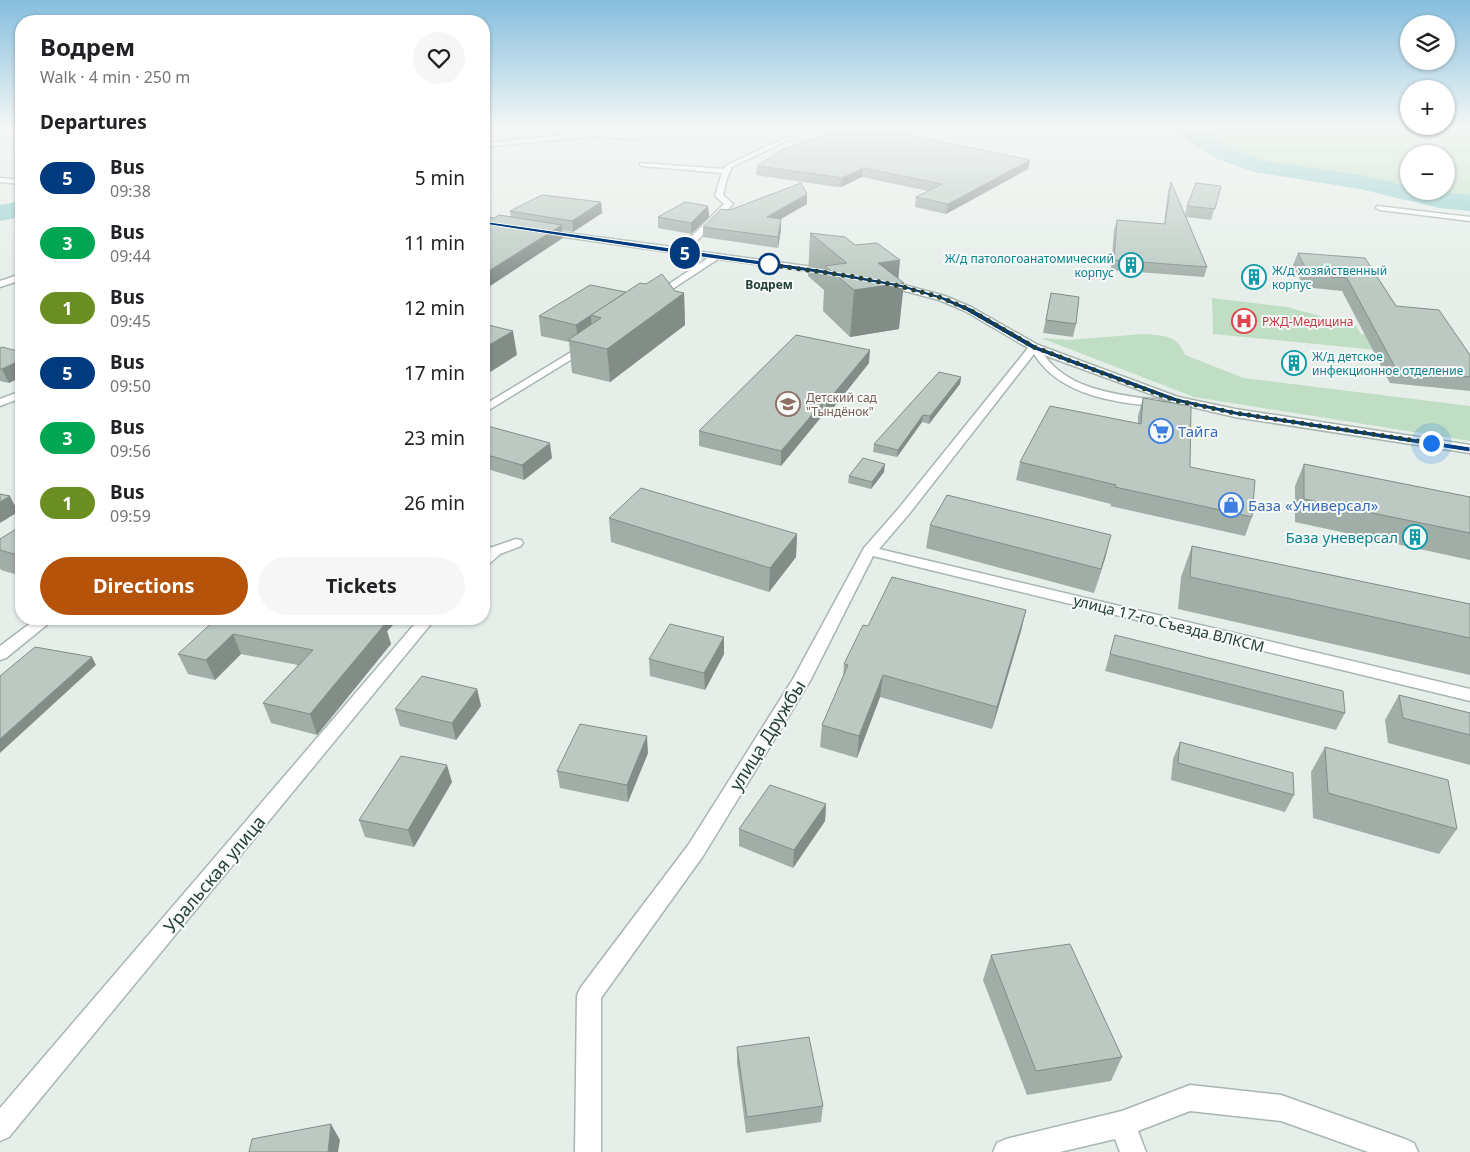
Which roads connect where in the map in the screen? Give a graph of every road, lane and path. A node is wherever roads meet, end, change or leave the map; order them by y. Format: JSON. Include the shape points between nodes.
{"nodes":[{"id":1,"x":722,"y":182,"type":"edge"},
{"id":2,"x":1380,"y":208,"type":"dead end"},
{"id":3,"x":1470,"y":221,"type":"edge"},
{"id":4,"x":1470,"y":229,"type":"edge"},
{"id":5,"x":533,"y":230,"type":"edge"},
{"id":6,"x":680,"y":252,"type":"junction"},
{"id":7,"x":715,"y":258,"type":"junction"},
{"id":8,"x":841,"y":274,"type":"edge"},
{"id":9,"x":15,"y":279,"type":"edge"},
{"id":10,"x":875,"y":281,"type":"edge"},
{"id":11,"x":0,"y":284,"type":"edge"},
{"id":12,"x":644,"y":305,"type":"edge"},
{"id":13,"x":592,"y":342,"type":"edge"},
{"id":14,"x":1034,"y":347,"type":"junction"},
{"id":15,"x":15,"y":397,"type":"edge"},
{"id":16,"x":0,"y":403,"type":"edge"},
{"id":17,"x":490,"y":406,"type":"edge"},
{"id":18,"x":1235,"y":413,"type":"junction"},
{"id":19,"x":1470,"y":449,"type":"edge"},
{"id":20,"x":516,"y":543,"type":"dead end"},
{"id":21,"x":869,"y":550,"type":"junction"},
{"id":22,"x":490,"y":556,"type":"edge"},
{"id":23,"x":38,"y":625,"type":"edge"},
{"id":24,"x":422,"y":625,"type":"edge"},
{"id":25,"x":0,"y":654,"type":"edge"},
{"id":26,"x":1470,"y":695,"type":"edge"},
{"id":27,"x":1122,"y":1124,"type":"junction"},
{"id":28,"x":0,"y":1128,"type":"edge"},
{"id":29,"x":588,"y":1152,"type":"edge"},
{"id":30,"x":1006,"y":1152,"type":"edge"},
{"id":31,"x":1133,"y":1152,"type":"edge"},
{"id":32,"x":1405,"y":1152,"type":"edge"}],
"edges":[{"from":1,"to":6,"type":"street","via":[[719,196],[729,204]]},
{"from":2,"to":3,"type":"street"},
{"from":3,"to":4,"type":"street","via":[[1467,225]]},
{"from":5,"to":6,"type":"street"},
{"from":6,"to":7,"type":"street"},
{"from":7,"to":8,"type":"street"},
{"from":7,"to":12,"type":"street"},
{"from":9,"to":11,"type":"street"},
{"from":10,"to":14,"type":"street","via":[[942,298],[968,309]]},
{"from":13,"to":17,"type":"street"},
{"from":14,"to":18,"type":"street","via":[[1174,400]]},
{"from":14,"to":18,"type":"street","via":[[1042,362],[1055,374],[1087,391]]},
{"from":14,"to":21,"type":"street","name":"улица Дружбы","via":[[904,511]]},
{"from":15,"to":16,"type":"street"},
{"from":18,"to":19,"type":"street"},
{"from":20,"to":22,"type":"street"},
{"from":21,"to":26,"type":"street","name":"улица 17-го Съезда ВЛКСМ"},
{"from":21,"to":29,"type":"street","name":"улица Дружбы","via":[[802,681],[696,850],[589,994]]},
{"from":23,"to":25,"type":"street"},
{"from":24,"to":28,"type":"street","name":"Уральская улица"},
{"from":27,"to":30,"type":"street"},
{"from":27,"to":31,"type":"street"},
{"from":27,"to":32,"type":"street","via":[[1190,1098],[1280,1108]]}]}
